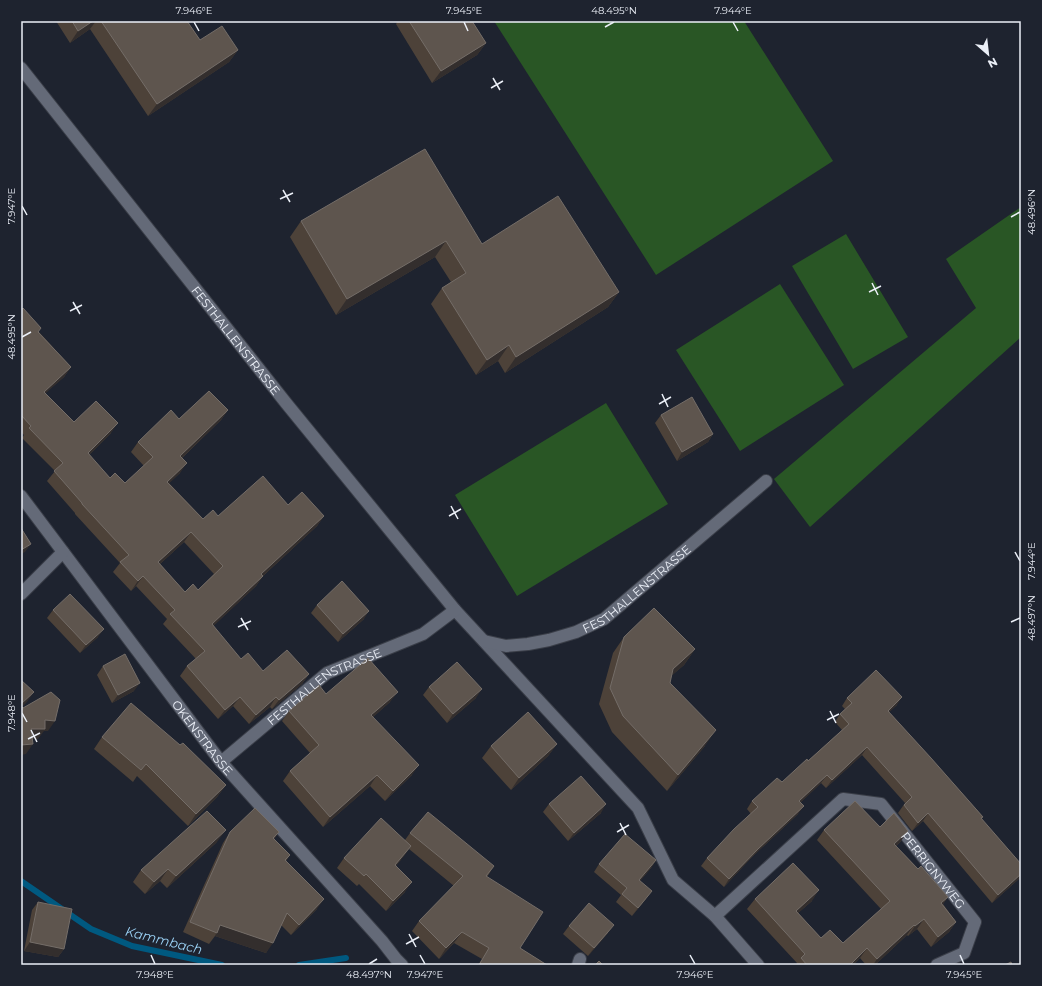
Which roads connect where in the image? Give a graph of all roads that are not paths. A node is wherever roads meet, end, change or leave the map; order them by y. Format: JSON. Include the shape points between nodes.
{"nodes":[{"id":1,"x":21,"y":68,"type":"edge"},
{"id":2,"x":766,"y":481,"type":"dead end"},
{"id":3,"x":21,"y":496,"type":"edge"},
{"id":4,"x":63,"y":552,"type":"junction"},
{"id":5,"x":21,"y":594,"type":"edge"},
{"id":6,"x":455,"y":610,"type":"junction"},
{"id":7,"x":484,"y":641,"type":"junction"},
{"id":8,"x":221,"y":762,"type":"junction"},
{"id":9,"x":715,"y":916,"type":"junction"},
{"id":10,"x":396,"y":963,"type":"edge"},
{"id":11,"x":758,"y":965,"type":"edge"},
{"id":12,"x":937,"y":965,"type":"edge"}],
"edges":[{"from":1,"to":6,"type":"street","name":"FESTHALLENSTRASSE","via":[[286,403]]},
{"from":2,"to":7,"type":"street","name":"FESTHALLENSTRASSE","via":[[604,619],[576,632],[528,644],[506,646]]},
{"from":3,"to":4,"type":"street","name":"OKENSTRASSE"},
{"from":4,"to":5,"type":"street"},
{"from":4,"to":8,"type":"street","name":"OKENSTRASSE"},
{"from":6,"to":7,"type":"street","name":"FESTHALLENSTRASSE"},
{"from":6,"to":8,"type":"street","name":"FESTHALLENSTRASSE","via":[[423,634],[327,673]]},
{"from":7,"to":9,"type":"street","name":"FESTHALLENSTRASSE","via":[[638,808],[673,880]]},
{"from":8,"to":10,"type":"street","name":"OKENSTRASSE","via":[[382,941]]},
{"from":9,"to":11,"type":"street"},
{"from":9,"to":12,"type":"street","name":"PERRIGNYWEG","via":[[843,799],[881,804],[975,922],[964,952]]}]}
